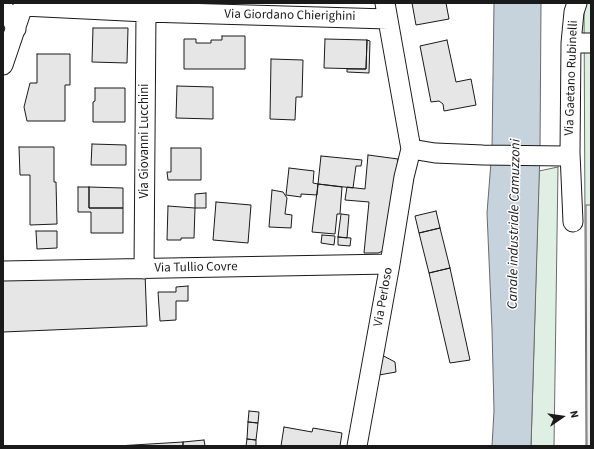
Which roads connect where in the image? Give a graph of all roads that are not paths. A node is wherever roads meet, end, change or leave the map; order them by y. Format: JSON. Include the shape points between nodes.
{"nodes":[{"id":1,"x":577,"y":3,"type":"edge"},
{"id":2,"x":24,"y":4,"type":"edge"},
{"id":3,"x":3,"y":8,"type":"edge"},
{"id":4,"x":386,"y":11,"type":"edge"},
{"id":5,"x":146,"y":12,"type":"junction"},
{"id":6,"x":16,"y":29,"type":"junction"},
{"id":7,"x":571,"y":43,"type":"junction"},
{"id":8,"x":591,"y":43,"type":"edge"},
{"id":9,"x":3,"y":65,"type":"edge"},
{"id":10,"x":411,"y":149,"type":"junction"},
{"id":11,"x":562,"y":154,"type":"junction"},
{"id":12,"x":573,"y":222,"type":"dead end"},
{"id":13,"x":390,"y":264,"type":"junction"},
{"id":14,"x":144,"y":269,"type":"junction"},
{"id":15,"x":3,"y":272,"type":"edge"},
{"id":16,"x":357,"y":446,"type":"edge"}],
"edges":[{"from":1,"to":7,"type":"street","name":"Via Gaetano Rubinelli"},
{"from":2,"to":5,"type":"street","name":"Via Giordano Chierighini"},
{"from":2,"to":6,"type":"street"},
{"from":3,"to":6,"type":"street"},
{"from":4,"to":5,"type":"street","name":"Via Giordano Chierighini"},
{"from":4,"to":10,"type":"street","name":"Via Perloso"},
{"from":5,"to":14,"type":"street","name":"Via Giovanni Lucchini"},
{"from":6,"to":9,"type":"street"},
{"from":7,"to":8,"type":"street"},
{"from":7,"to":11,"type":"street","name":"Via Gaetano Rubinelli"},
{"from":10,"to":11,"type":"street","via":[[483,155]]},
{"from":10,"to":13,"type":"street","name":"Via Perloso"},
{"from":11,"to":12,"type":"street","name":"Via Gaetano Rubinelli"},
{"from":13,"to":14,"type":"street","name":"Via Tullio Covre"},
{"from":13,"to":16,"type":"street","name":"Via Perloso"},
{"from":14,"to":15,"type":"street","name":"Via Tullio Covre"}]}
